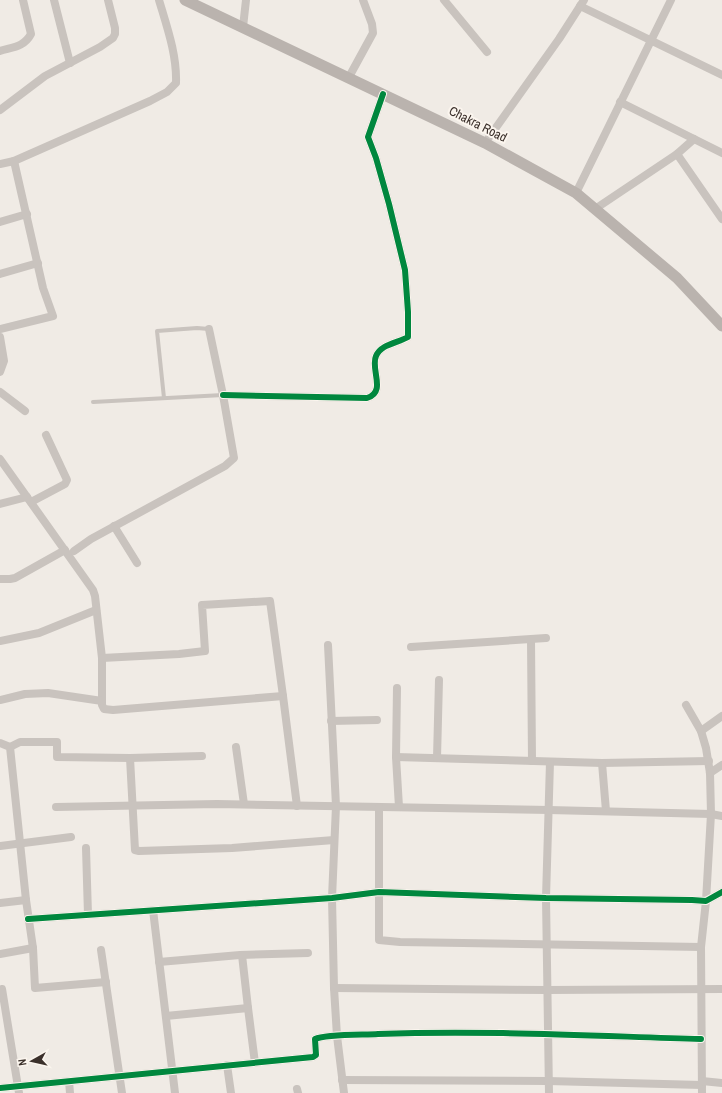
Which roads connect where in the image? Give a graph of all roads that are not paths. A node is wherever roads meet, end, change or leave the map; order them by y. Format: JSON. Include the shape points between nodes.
{"nodes":[{"id":1,"x":23,"y":0,"type":"edge"},
{"id":2,"x":54,"y":0,"type":"edge"},
{"id":3,"x":108,"y":0,"type":"edge"},
{"id":4,"x":159,"y":0,"type":"edge"},
{"id":5,"x":185,"y":0,"type":"edge"},
{"id":6,"x":246,"y":0,"type":"edge"},
{"id":7,"x":363,"y":0,"type":"edge"},
{"id":8,"x":444,"y":0,"type":"edge"},
{"id":9,"x":671,"y":0,"type":"edge"},
{"id":10,"x":582,"y":3,"type":"edge"},
{"id":11,"x":243,"y":27,"type":"junction"},
{"id":12,"x":651,"y":40,"type":"junction"},
{"id":13,"x":0,"y":50,"type":"edge"},
{"id":14,"x":487,"y":52,"type":"dead end"},
{"id":15,"x":70,"y":63,"type":"junction"},
{"id":16,"x":722,"y":75,"type":"edge"},
{"id":17,"x":349,"y":77,"type":"junction"},
{"id":18,"x":383,"y":94,"type":"junction"},
{"id":19,"x":620,"y":102,"type":"junction"},
{"id":20,"x":0,"y":110,"type":"edge"},
{"id":21,"x":694,"y":139,"type":"junction"},
{"id":22,"x":485,"y":142,"type":"junction"},
{"id":23,"x":722,"y":153,"type":"edge"},
{"id":24,"x":677,"y":154,"type":"junction"},
{"id":25,"x":14,"y":161,"type":"junction"},
{"id":26,"x":0,"y":164,"type":"edge"},
{"id":27,"x":576,"y":193,"type":"junction"},
{"id":28,"x":595,"y":209,"type":"junction"},
{"id":29,"x":27,"y":214,"type":"junction"},
{"id":30,"x":722,"y":219,"type":"edge"},
{"id":31,"x":0,"y":222,"type":"edge"},
{"id":32,"x":38,"y":263,"type":"junction"},
{"id":33,"x":0,"y":274,"type":"edge"},
{"id":34,"x":722,"y":326,"type":"edge"},
{"id":35,"x":0,"y":329,"type":"edge"},
{"id":36,"x":209,"y":329,"type":"joint"},
{"id":37,"x":0,"y":337,"type":"edge"},
{"id":38,"x":0,"y":372,"type":"edge"},
{"id":39,"x":0,"y":392,"type":"edge"},
{"id":40,"x":223,"y":395,"type":"junction"},
{"id":41,"x":164,"y":398,"type":"junction"},
{"id":42,"x":93,"y":402,"type":"dead end"},
{"id":43,"x":26,"y":411,"type":"dead end"},
{"id":44,"x":46,"y":435,"type":"dead end"},
{"id":45,"x":0,"y":459,"type":"edge"},
{"id":46,"x":29,"y":499,"type":"junction"},
{"id":47,"x":0,"y":504,"type":"edge"},
{"id":48,"x":114,"y":526,"type":"junction"},
{"id":49,"x":70,"y":550,"type":"junction"},
{"id":50,"x":137,"y":563,"type":"dead end"},
{"id":51,"x":0,"y":579,"type":"edge"},
{"id":52,"x":96,"y":610,"type":"junction"},
{"id":53,"x":546,"y":638,"type":"dead end"},
{"id":54,"x":531,"y":640,"type":"junction"},
{"id":55,"x":0,"y":641,"type":"edge"},
{"id":56,"x":328,"y":645,"type":"dead end"},
{"id":57,"x":411,"y":647,"type":"dead end"},
{"id":58,"x":102,"y":658,"type":"junction"},
{"id":59,"x":439,"y":680,"type":"dead end"},
{"id":60,"x":397,"y":688,"type":"dead end"},
{"id":61,"x":284,"y":696,"type":"junction"},
{"id":62,"x":0,"y":700,"type":"edge"},
{"id":63,"x":102,"y":701,"type":"junction"},
{"id":64,"x":686,"y":705,"type":"dead end"},
{"id":65,"x":722,"y":716,"type":"edge"},
{"id":66,"x":377,"y":720,"type":"dead end"},
{"id":67,"x":331,"y":721,"type":"junction"},
{"id":68,"x":701,"y":731,"type":"junction"},
{"id":69,"x":0,"y":744,"type":"edge"},
{"id":70,"x":10,"y":747,"type":"junction"},
{"id":71,"x":236,"y":747,"type":"dead end"},
{"id":72,"x":202,"y":756,"type":"dead end"},
{"id":73,"x":396,"y":757,"type":"junction"},
{"id":74,"x":130,"y":758,"type":"junction"},
{"id":75,"x":437,"y":758,"type":"junction"},
{"id":76,"x":532,"y":761,"type":"junction"},
{"id":77,"x":709,"y":761,"type":"junction"},
{"id":78,"x":550,"y":762,"type":"junction"},
{"id":79,"x":602,"y":763,"type":"junction"},
{"id":80,"x":722,"y":765,"type":"edge"},
{"id":81,"x":710,"y":773,"type":"junction"},
{"id":82,"x":244,"y":804,"type":"junction"},
{"id":83,"x":132,"y":806,"type":"junction"},
{"id":84,"x":297,"y":806,"type":"junction"},
{"id":85,"x":336,"y":806,"type":"junction"},
{"id":86,"x":56,"y":807,"type":"dead end"},
{"id":87,"x":379,"y":807,"type":"junction"},
{"id":88,"x":399,"y":807,"type":"junction"},
{"id":89,"x":549,"y":810,"type":"junction"},
{"id":90,"x":606,"y":811,"type":"junction"},
{"id":91,"x":711,"y":814,"type":"junction"},
{"id":92,"x":722,"y":816,"type":"edge"},
{"id":93,"x":71,"y":837,"type":"dead end"},
{"id":94,"x":334,"y":840,"type":"junction"},
{"id":95,"x":19,"y":844,"type":"junction"},
{"id":96,"x":0,"y":846,"type":"edge"},
{"id":97,"x":86,"y":848,"type":"dead end"},
{"id":98,"x":379,"y":892,"type":"junction"},
{"id":99,"x":722,"y":892,"type":"edge"},
{"id":100,"x":332,"y":898,"type":"junction"},
{"id":101,"x":546,"y":898,"type":"junction"},
{"id":102,"x":26,"y":900,"type":"junction"},
{"id":103,"x":706,"y":901,"type":"junction"},
{"id":104,"x":0,"y":903,"type":"edge"},
{"id":105,"x":153,"y":910,"type":"junction"},
{"id":106,"x":88,"y":915,"type":"junction"},
{"id":107,"x":28,"y":919,"type":"junction"},
{"id":108,"x":547,"y":945,"type":"junction"},
{"id":109,"x":701,"y":947,"type":"junction"},
{"id":110,"x":33,"y":948,"type":"junction"},
{"id":111,"x":101,"y":950,"type":"dead end"},
{"id":112,"x":308,"y":953,"type":"dead end"},
{"id":113,"x":0,"y":954,"type":"edge"},
{"id":114,"x":242,"y":956,"type":"junction"},
{"id":115,"x":160,"y":962,"type":"junction"},
{"id":116,"x":106,"y":982,"type":"junction"},
{"id":117,"x":334,"y":988,"type":"junction"},
{"id":118,"x":2,"y":989,"type":"dead end"},
{"id":119,"x":722,"y":989,"type":"edge"},
{"id":120,"x":547,"y":990,"type":"junction"},
{"id":121,"x":700,"y":990,"type":"junction"},
{"id":122,"x":248,"y":1008,"type":"junction"},
{"id":123,"x":166,"y":1016,"type":"junction"},
{"id":124,"x":548,"y":1034,"type":"junction"},
{"id":125,"x":337,"y":1036,"type":"junction"},
{"id":126,"x":701,"y":1039,"type":"junction"},
{"id":127,"x":255,"y":1063,"type":"junction"},
{"id":128,"x":227,"y":1065,"type":"junction"},
{"id":129,"x":173,"y":1070,"type":"junction"},
{"id":130,"x":119,"y":1076,"type":"junction"},
{"id":131,"x":69,"y":1080,"type":"junction"},
{"id":132,"x":342,"y":1080,"type":"junction"},
{"id":133,"x":548,"y":1081,"type":"junction"},
{"id":134,"x":722,"y":1083,"type":"edge"},
{"id":135,"x":702,"y":1086,"type":"edge"},
{"id":136,"x":0,"y":1088,"type":"edge"},
{"id":137,"x":18,"y":1089,"type":"edge"},
{"id":138,"x":70,"y":1093,"type":"edge"},
{"id":139,"x":122,"y":1093,"type":"edge"},
{"id":140,"x":175,"y":1093,"type":"edge"},
{"id":141,"x":231,"y":1093,"type":"edge"},
{"id":142,"x":344,"y":1093,"type":"edge"},
{"id":143,"x":549,"y":1093,"type":"edge"}],
"edges":[{"from":1,"to":13,"type":"street","via":[[31,34],[27,41],[20,45]]},
{"from":2,"to":15,"type":"street"},
{"from":3,"to":15,"type":"street","via":[[115,28],[113,38]]},
{"from":4,"to":25,"type":"street","via":[[174,54],[176,84],[150,101]]},
{"from":5,"to":11,"type":"main road","name":"Chakra Road"},
{"from":6,"to":11,"type":"street"},
{"from":7,"to":17,"type":"street","via":[[373,32]]},
{"from":8,"to":14,"type":"street"},
{"from":9,"to":12,"type":"street"},
{"from":10,"to":12,"type":"street"},
{"from":10,"to":22,"type":"street"},
{"from":11,"to":17,"type":"main road","name":"Chakra Road"},
{"from":12,"to":16,"type":"street"},
{"from":12,"to":19,"type":"street"},
{"from":15,"to":20,"type":"street","via":[[45,76]]},
{"from":17,"to":18,"type":"main road","name":"Chakra Road"},
{"from":18,"to":22,"type":"main road","name":"Chakra Road"},
{"from":18,"to":40,"type":"street","via":[[368,137],[389,204],[405,270],[408,337],[380,349],[375,356],[376,392],[367,398]]},
{"from":19,"to":21,"type":"street"},
{"from":19,"to":27,"type":"street"},
{"from":21,"to":23,"type":"street"},
{"from":21,"to":24,"type":"street"},
{"from":22,"to":27,"type":"main road","name":"Chakra Road"},
{"from":24,"to":28,"type":"street"},
{"from":24,"to":30,"type":"street"},
{"from":25,"to":26,"type":"street"},
{"from":25,"to":29,"type":"street"},
{"from":27,"to":28,"type":"main road","name":"Chakra Road"},
{"from":28,"to":34,"type":"main road","name":"Chakra Road","via":[[677,278]]},
{"from":29,"to":31,"type":"street"},
{"from":29,"to":32,"type":"street"},
{"from":32,"to":33,"type":"street"},
{"from":32,"to":35,"type":"street","via":[[53,316]]},
{"from":36,"to":40,"type":"street"},
{"from":36,"to":41,"type":"lane","via":[[157,331]]},
{"from":37,"to":38,"type":"street","via":[[4,361]]},
{"from":39,"to":43,"type":"street"},
{"from":40,"to":41,"type":"lane"},
{"from":40,"to":48,"type":"street","via":[[234,458],[229,464]]},
{"from":41,"to":42,"type":"lane"},
{"from":44,"to":46,"type":"street","via":[[66,480],[65,484]]},
{"from":45,"to":46,"type":"street"},
{"from":46,"to":47,"type":"street"},
{"from":46,"to":49,"type":"street"},
{"from":48,"to":49,"type":"street"},
{"from":48,"to":50,"type":"street"},
{"from":49,"to":51,"type":"street","via":[[15,578]]},
{"from":49,"to":52,"type":"street","via":[[93,590]]},
{"from":52,"to":55,"type":"street","via":[[39,633]]},
{"from":52,"to":58,"type":"street"},
{"from":53,"to":54,"type":"street"},
{"from":54,"to":57,"type":"street"},
{"from":54,"to":76,"type":"street"},
{"from":56,"to":67,"type":"street"},
{"from":58,"to":61,"type":"street","via":[[205,651],[202,605],[270,601]]},
{"from":58,"to":63,"type":"street"},
{"from":59,"to":75,"type":"street"},
{"from":60,"to":73,"type":"street"},
{"from":61,"to":63,"type":"street","via":[[113,710],[104,709]]},
{"from":61,"to":84,"type":"street"},
{"from":62,"to":63,"type":"street","via":[[25,694],[48,693]]},
{"from":64,"to":68,"type":"street"},
{"from":65,"to":68,"type":"street"},
{"from":66,"to":67,"type":"street"},
{"from":67,"to":85,"type":"street"},
{"from":68,"to":77,"type":"street"},
{"from":69,"to":70,"type":"street"},
{"from":70,"to":74,"type":"street","via":[[20,742],[57,742],[57,756]]},
{"from":70,"to":95,"type":"street"},
{"from":71,"to":82,"type":"street"},
{"from":72,"to":74,"type":"street"},
{"from":73,"to":75,"type":"street"},
{"from":73,"to":88,"type":"street"},
{"from":74,"to":83,"type":"street"},
{"from":75,"to":76,"type":"street"},
{"from":76,"to":78,"type":"street"},
{"from":77,"to":79,"type":"street"},
{"from":77,"to":81,"type":"street"},
{"from":78,"to":79,"type":"street"},
{"from":78,"to":89,"type":"street"},
{"from":79,"to":90,"type":"street"},
{"from":80,"to":81,"type":"street"},
{"from":81,"to":91,"type":"street"},
{"from":82,"to":83,"type":"street"},
{"from":82,"to":84,"type":"street"},
{"from":83,"to":86,"type":"street"},
{"from":83,"to":94,"type":"street","via":[[134,847],[138,851],[232,848]]},
{"from":84,"to":85,"type":"street"},
{"from":85,"to":87,"type":"street"},
{"from":85,"to":94,"type":"street"},
{"from":87,"to":88,"type":"street"},
{"from":87,"to":98,"type":"street"},
{"from":88,"to":89,"type":"street"},
{"from":89,"to":90,"type":"street"},
{"from":89,"to":101,"type":"street"},
{"from":90,"to":91,"type":"street"},
{"from":91,"to":92,"type":"street"},
{"from":91,"to":103,"type":"street"},
{"from":93,"to":95,"type":"street"},
{"from":94,"to":100,"type":"street"},
{"from":95,"to":96,"type":"street"},
{"from":95,"to":102,"type":"street"},
{"from":97,"to":106,"type":"street"},
{"from":98,"to":100,"type":"street"},
{"from":98,"to":101,"type":"street"},
{"from":98,"to":108,"type":"street","via":[[379,940]]},
{"from":99,"to":103,"type":"street"},
{"from":100,"to":105,"type":"street"},
{"from":100,"to":117,"type":"street"},
{"from":101,"to":103,"type":"street"},
{"from":101,"to":108,"type":"street"},
{"from":102,"to":104,"type":"street"},
{"from":102,"to":107,"type":"street"},
{"from":103,"to":109,"type":"street"},
{"from":105,"to":106,"type":"street"},
{"from":105,"to":115,"type":"street"},
{"from":106,"to":107,"type":"street"},
{"from":107,"to":110,"type":"street"},
{"from":108,"to":109,"type":"street"},
{"from":108,"to":120,"type":"street"},
{"from":109,"to":121,"type":"street"},
{"from":110,"to":113,"type":"street"},
{"from":110,"to":116,"type":"street","via":[[35,988]]},
{"from":111,"to":116,"type":"street"},
{"from":112,"to":114,"type":"street"},
{"from":114,"to":115,"type":"street"},
{"from":114,"to":122,"type":"street"},
{"from":115,"to":123,"type":"street"},
{"from":116,"to":130,"type":"street"},
{"from":117,"to":120,"type":"street"},
{"from":117,"to":125,"type":"street"},
{"from":118,"to":137,"type":"street"},
{"from":119,"to":121,"type":"street"},
{"from":120,"to":121,"type":"street"},
{"from":120,"to":124,"type":"street"},
{"from":121,"to":126,"type":"street"},
{"from":122,"to":123,"type":"street"},
{"from":122,"to":127,"type":"street"},
{"from":123,"to":129,"type":"street"},
{"from":124,"to":125,"type":"street","via":[[422,1033]]},
{"from":124,"to":126,"type":"street"},
{"from":124,"to":133,"type":"street"},
{"from":125,"to":127,"type":"street","via":[[315,1039],[315,1056]]},
{"from":125,"to":132,"type":"street"},
{"from":126,"to":135,"type":"street"},
{"from":127,"to":128,"type":"street"},
{"from":128,"to":129,"type":"street"},
{"from":128,"to":141,"type":"street"},
{"from":129,"to":130,"type":"street"},
{"from":129,"to":140,"type":"street"},
{"from":130,"to":131,"type":"street"},
{"from":130,"to":139,"type":"street"},
{"from":131,"to":137,"type":"street"},
{"from":131,"to":138,"type":"street"},
{"from":132,"to":133,"type":"street"},
{"from":132,"to":142,"type":"street"},
{"from":133,"to":135,"type":"street"},
{"from":133,"to":143,"type":"street"},
{"from":134,"to":135,"type":"street"},
{"from":136,"to":137,"type":"street"}]}
